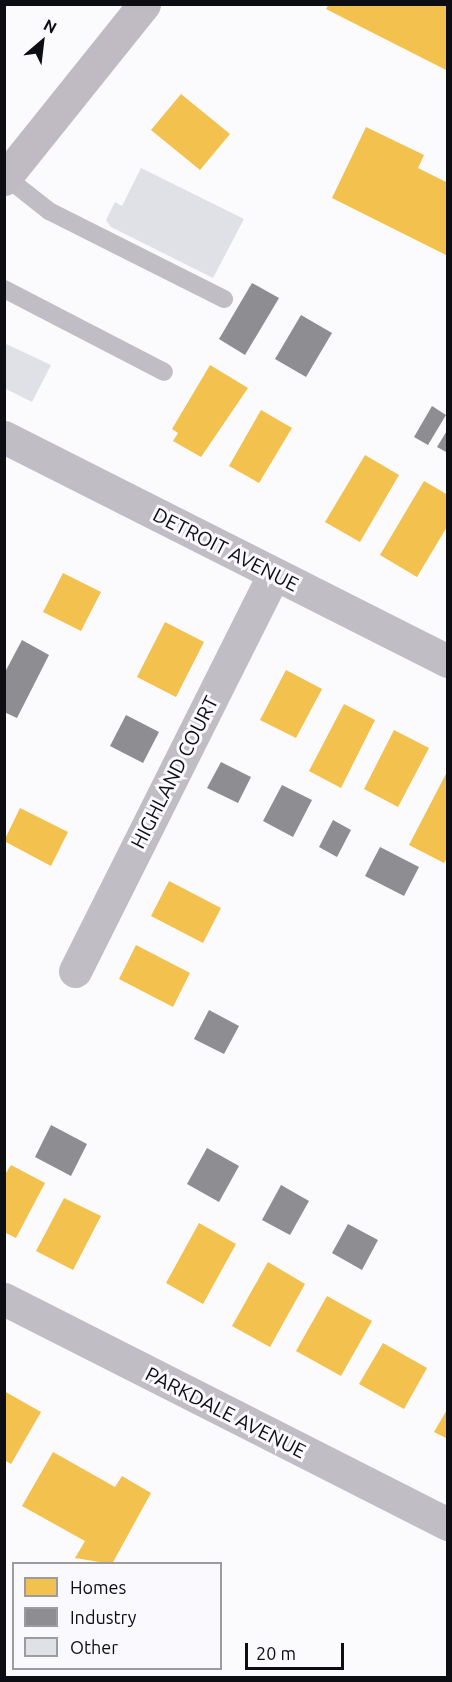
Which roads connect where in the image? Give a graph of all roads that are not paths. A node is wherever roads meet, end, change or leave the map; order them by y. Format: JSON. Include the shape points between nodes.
{"nodes":[{"id":1,"x":144,"y":4,"type":"edge"},
{"id":2,"x":5,"y":178,"type":"edge"},
{"id":3,"x":4,"y":289,"type":"edge"},
{"id":4,"x":224,"y":299,"type":"dead end"},
{"id":5,"x":164,"y":372,"type":"dead end"},
{"id":6,"x":4,"y":437,"type":"edge"},
{"id":7,"x":274,"y":574,"type":"junction"},
{"id":8,"x":447,"y":662,"type":"edge"},
{"id":9,"x":75,"y":971,"type":"dead end"},
{"id":10,"x":4,"y":1299,"type":"edge"},
{"id":11,"x":447,"y":1524,"type":"edge"}],
"edges":[{"from":1,"to":2,"type":"main road"},
{"from":2,"to":4,"type":"lane","via":[[49,211]]},
{"from":3,"to":5,"type":"lane"},
{"from":6,"to":7,"type":"street","name":"DETROIT AVENUE"},
{"from":7,"to":8,"type":"street","name":"DETROIT AVENUE"},
{"from":7,"to":9,"type":"street","name":"HIGHLAND COURT"},
{"from":10,"to":11,"type":"street","name":"PARKDALE AVENUE"}]}
